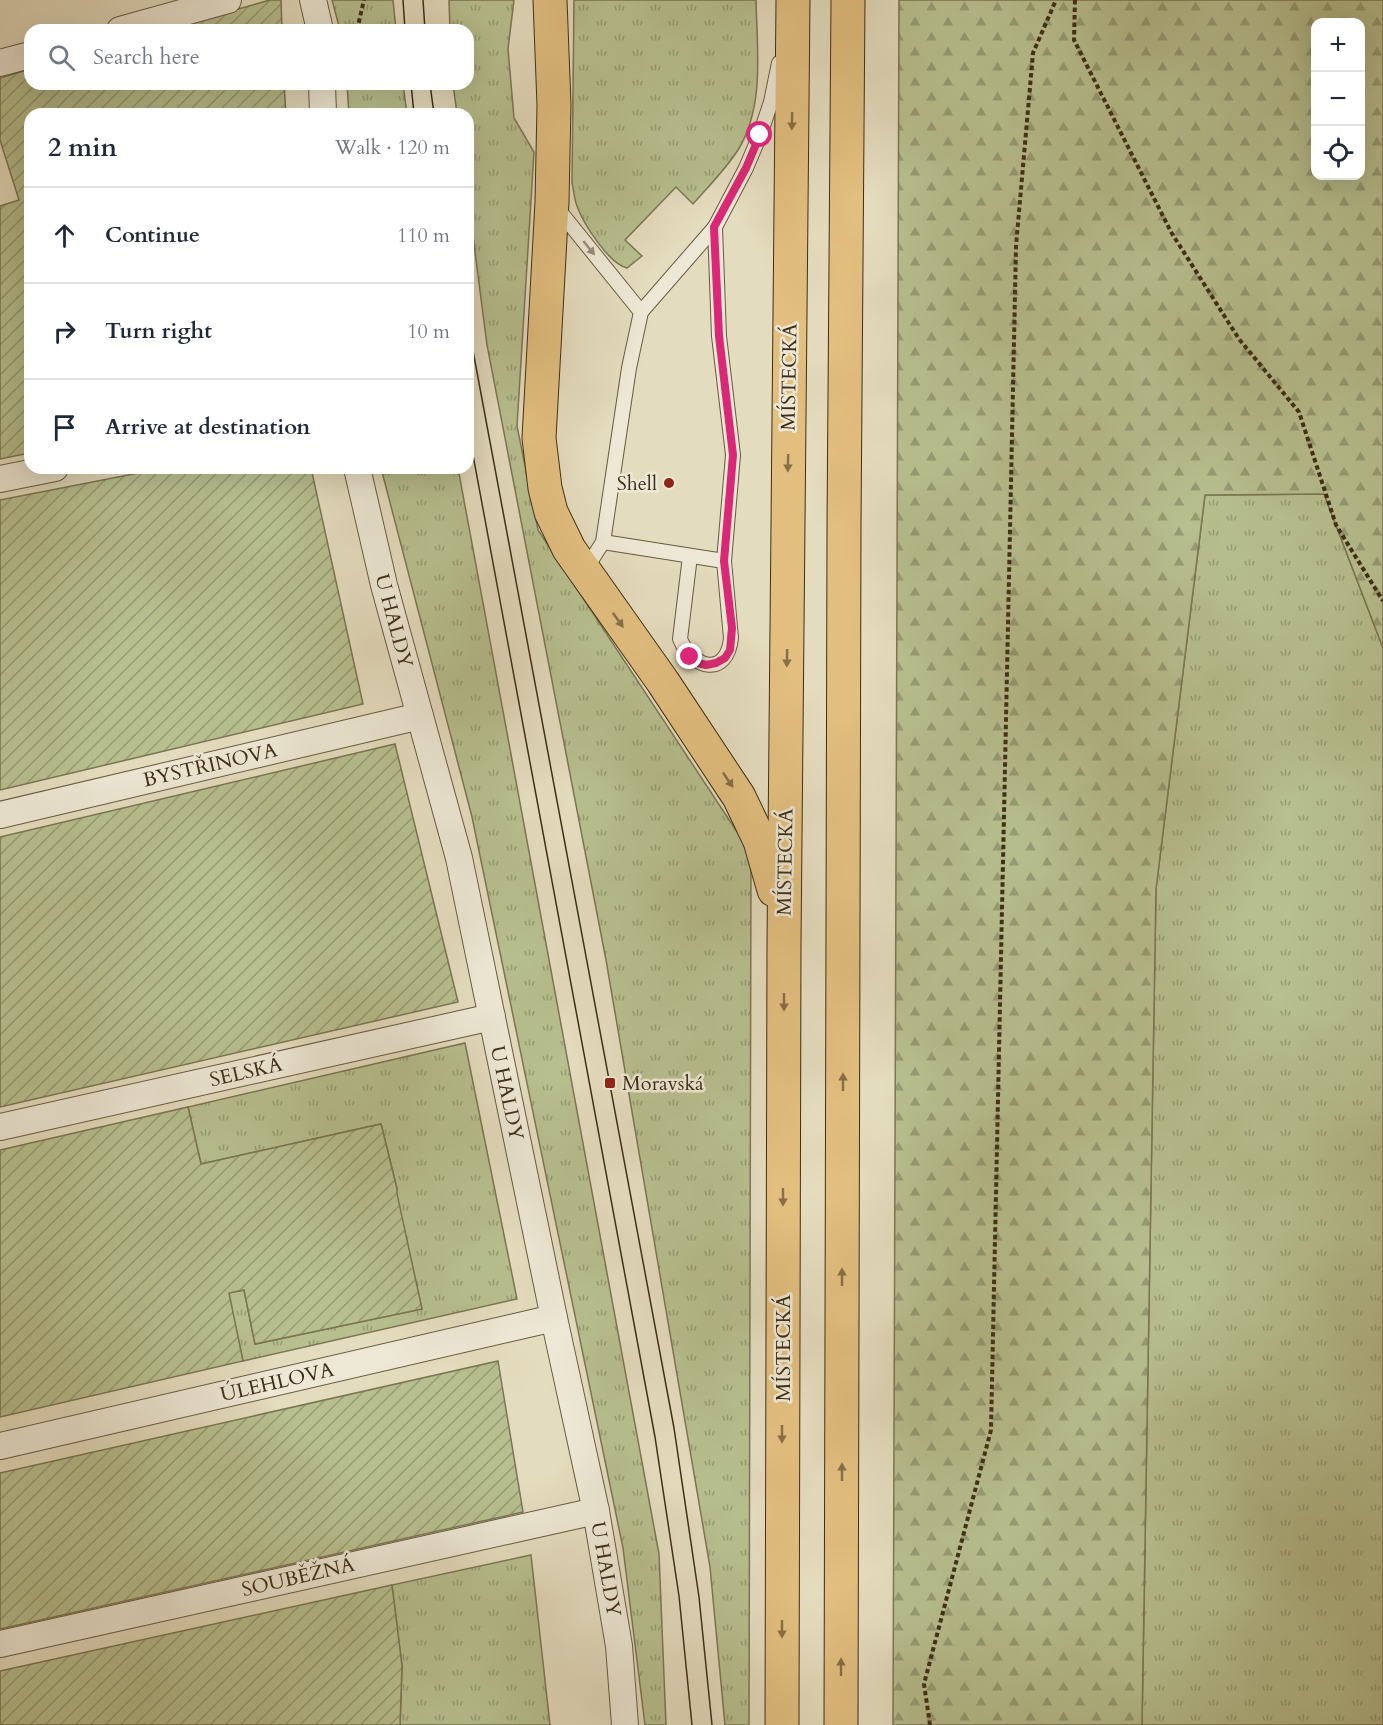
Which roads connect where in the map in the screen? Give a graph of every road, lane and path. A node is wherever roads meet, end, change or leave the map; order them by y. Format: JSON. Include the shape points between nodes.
{"nodes":[{"id":1,"x":228,"y":0,"type":"edge"},
{"id":2,"x":313,"y":0,"type":"edge"},
{"id":3,"x":364,"y":0,"type":"edge"},
{"id":4,"x":550,"y":0,"type":"edge"},
{"id":5,"x":791,"y":0,"type":"edge"},
{"id":6,"x":848,"y":0,"type":"edge"},
{"id":7,"x":1056,"y":0,"type":"edge"},
{"id":8,"x":1075,"y":0,"type":"edge"},
{"id":9,"x":142,"y":24,"type":"edge"},
{"id":10,"x":319,"y":24,"type":"edge"},
{"id":11,"x":358,"y":24,"type":"edge"},
{"id":12,"x":24,"y":57,"type":"edge"},
{"id":13,"x":0,"y":63,"type":"edge"},
{"id":14,"x":322,"y":90,"type":"edge"},
{"id":15,"x":323,"y":108,"type":"edge"},
{"id":16,"x":552,"y":202,"type":"junction"},
{"id":17,"x":714,"y":227,"type":"junction"},
{"id":18,"x":641,"y":312,"type":"junction"},
{"id":19,"x":24,"y":474,"type":"edge"},
{"id":20,"x":358,"y":474,"type":"edge"},
{"id":21,"x":0,"y":478,"type":"edge"},
{"id":22,"x":603,"y":542,"type":"junction"},
{"id":23,"x":690,"y":556,"type":"junction"},
{"id":24,"x":724,"y":561,"type":"junction"},
{"id":25,"x":584,"y":572,"type":"junction"},
{"id":26,"x":1383,"y":602,"type":"edge"},
{"id":27,"x":420,"y":716,"type":"junction"},
{"id":28,"x":0,"y":815,"type":"edge"},
{"id":29,"x":784,"y":943,"type":"junction"},
{"id":30,"x":492,"y":1017,"type":"junction"},
{"id":31,"x":0,"y":1127,"type":"edge"},
{"id":32,"x":554,"y":1318,"type":"junction"},
{"id":33,"x":0,"y":1446,"type":"edge"},
{"id":34,"x":596,"y":1511,"type":"junction"},
{"id":35,"x":0,"y":1644,"type":"edge"},
{"id":36,"x":625,"y":1725,"type":"edge"},
{"id":37,"x":782,"y":1725,"type":"edge"},
{"id":38,"x":841,"y":1725,"type":"edge"},
{"id":39,"x":930,"y":1725,"type":"edge"}],
"edges":[{"from":1,"to":9,"type":"street"},
{"from":2,"to":10,"type":"street"},
{"from":3,"to":11,"type":"path"},
{"from":4,"to":16,"type":"highway"},
{"from":5,"to":17,"type":"lane","via":[[771,102],[760,135]]},
{"from":5,"to":29,"type":"highway","name":"MÍSTECKÁ","one_way":true},
{"from":38,"to":6,"type":"highway","one_way":true},
{"from":7,"to":39,"type":"path","via":[[1033,53],[1016,246],[992,1430],[924,1684]]},
{"from":8,"to":26,"type":"path","via":[[1074,40],[1171,232],[1239,339],[1299,412],[1336,525]]},
{"from":12,"to":13,"type":"street"},
{"from":14,"to":15,"type":"street"},
{"from":16,"to":18,"type":"lane","one_way":true},
{"from":16,"to":25,"type":"highway","via":[[539,438],[551,512]]},
{"from":17,"to":18,"type":"lane"},
{"from":17,"to":24,"type":"lane","via":[[719,336],[733,455]]},
{"from":18,"to":22,"type":"lane"},
{"from":19,"to":21,"type":"street"},
{"from":20,"to":27,"type":"street","name":"U HALDY"},
{"from":22,"to":23,"type":"lane"},
{"from":22,"to":25,"type":"lane"},
{"from":23,"to":24,"type":"lane"},
{"from":23,"to":24,"type":"lane","via":[[680,639],[690,657],[706,665],[725,658],[730,650],[732,628]]},
{"from":25,"to":29,"type":"highway","one_way":true,"via":[[739,797],[760,841]]},
{"from":27,"to":28,"type":"street","name":"BYSTŘINOVA"},
{"from":27,"to":30,"type":"street","name":"U HALDY","via":[[459,858]]},
{"from":29,"to":37,"type":"highway","name":"MÍSTECKÁ","one_way":true},
{"from":30,"to":31,"type":"street","name":"SELSKÁ"},
{"from":30,"to":32,"type":"street","name":"U HALDY"},
{"from":32,"to":33,"type":"street","name":"ÚLEHLOVA"},
{"from":32,"to":34,"type":"street","name":"U HALDY"},
{"from":34,"to":35,"type":"street","name":"SOUBĚŽNÁ"},
{"from":34,"to":36,"type":"street","name":"U HALDY","via":[[619,1646]]}]}
